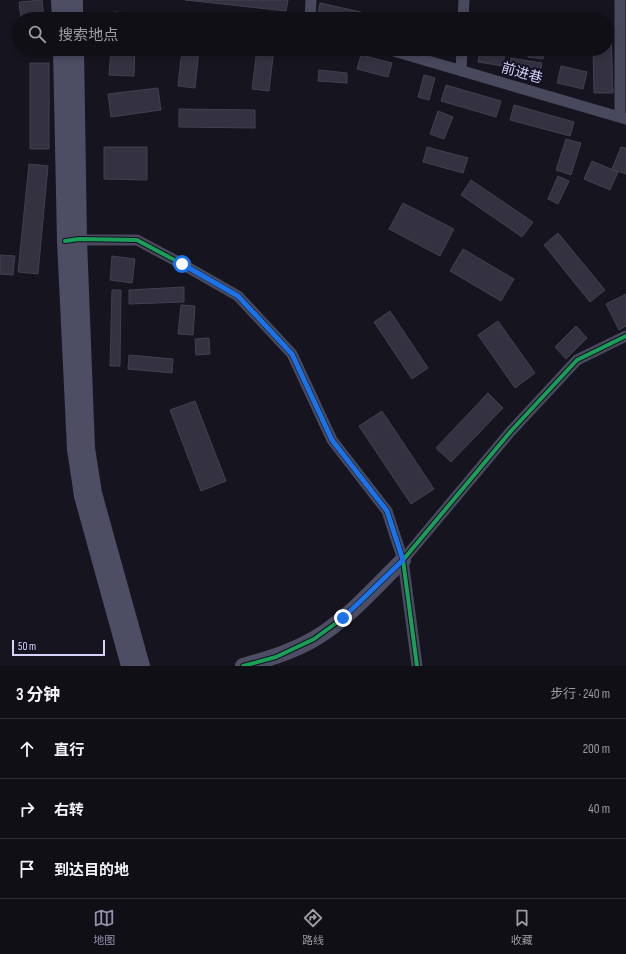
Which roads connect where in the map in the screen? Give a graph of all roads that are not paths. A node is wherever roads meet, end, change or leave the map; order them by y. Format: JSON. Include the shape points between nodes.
{"nodes":[{"id":1,"x":59,"y":0,"type":"edge"},
{"id":2,"x":75,"y":0,"type":"edge"},
{"id":3,"x":311,"y":0,"type":"edge"},
{"id":4,"x":464,"y":0,"type":"edge"},
{"id":5,"x":620,"y":0,"type":"edge"},
{"id":6,"x":60,"y":12,"type":"edge"},
{"id":7,"x":75,"y":12,"type":"edge"},
{"id":8,"x":310,"y":12,"type":"edge"},
{"id":9,"x":463,"y":12,"type":"edge"},
{"id":10,"x":60,"y":56,"type":"edge"},
{"id":11,"x":76,"y":56,"type":"edge"},
{"id":12,"x":411,"y":56,"type":"edge"},
{"id":13,"x":462,"y":56,"type":"edge"},
{"id":14,"x":461,"y":71,"type":"junction"},
{"id":15,"x":623,"y":118,"type":"edge"},
{"id":16,"x":72,"y":240,"type":"junction"},
{"id":17,"x":626,"y":336,"type":"edge"},
{"id":18,"x":403,"y":560,"type":"junction"},
{"id":19,"x":129,"y":666,"type":"edge"},
{"id":20,"x":142,"y":666,"type":"edge"},
{"id":21,"x":243,"y":666,"type":"edge"},
{"id":22,"x":417,"y":666,"type":"edge"}],
"edges":[{"from":1,"to":6,"type":"main road"},
{"from":2,"to":7,"type":"main road"},
{"from":3,"to":8,"type":"street"},
{"from":4,"to":9,"type":"street"},
{"from":5,"to":15,"type":"street"},
{"from":10,"to":16,"type":"main road"},
{"from":11,"to":16,"type":"main road"},
{"from":12,"to":14,"type":"street","name":"前进巷"},
{"from":13,"to":14,"type":"street"},
{"from":14,"to":15,"type":"street","name":"前进巷"},
{"from":16,"to":18,"type":"street","via":[[137,240],[238,296],[292,354],[332,440],[387,511]]},
{"from":16,"to":19,"type":"main road","via":[[75,449],[82,496]]},
{"from":16,"to":20,"type":"main road","via":[[87,448],[94,493]]},
{"from":17,"to":18,"type":"street","via":[[577,360],[510,432]]},
{"from":18,"to":21,"type":"main road","via":[[343,618],[314,639],[276,657]]},
{"from":18,"to":22,"type":"street"}]}
